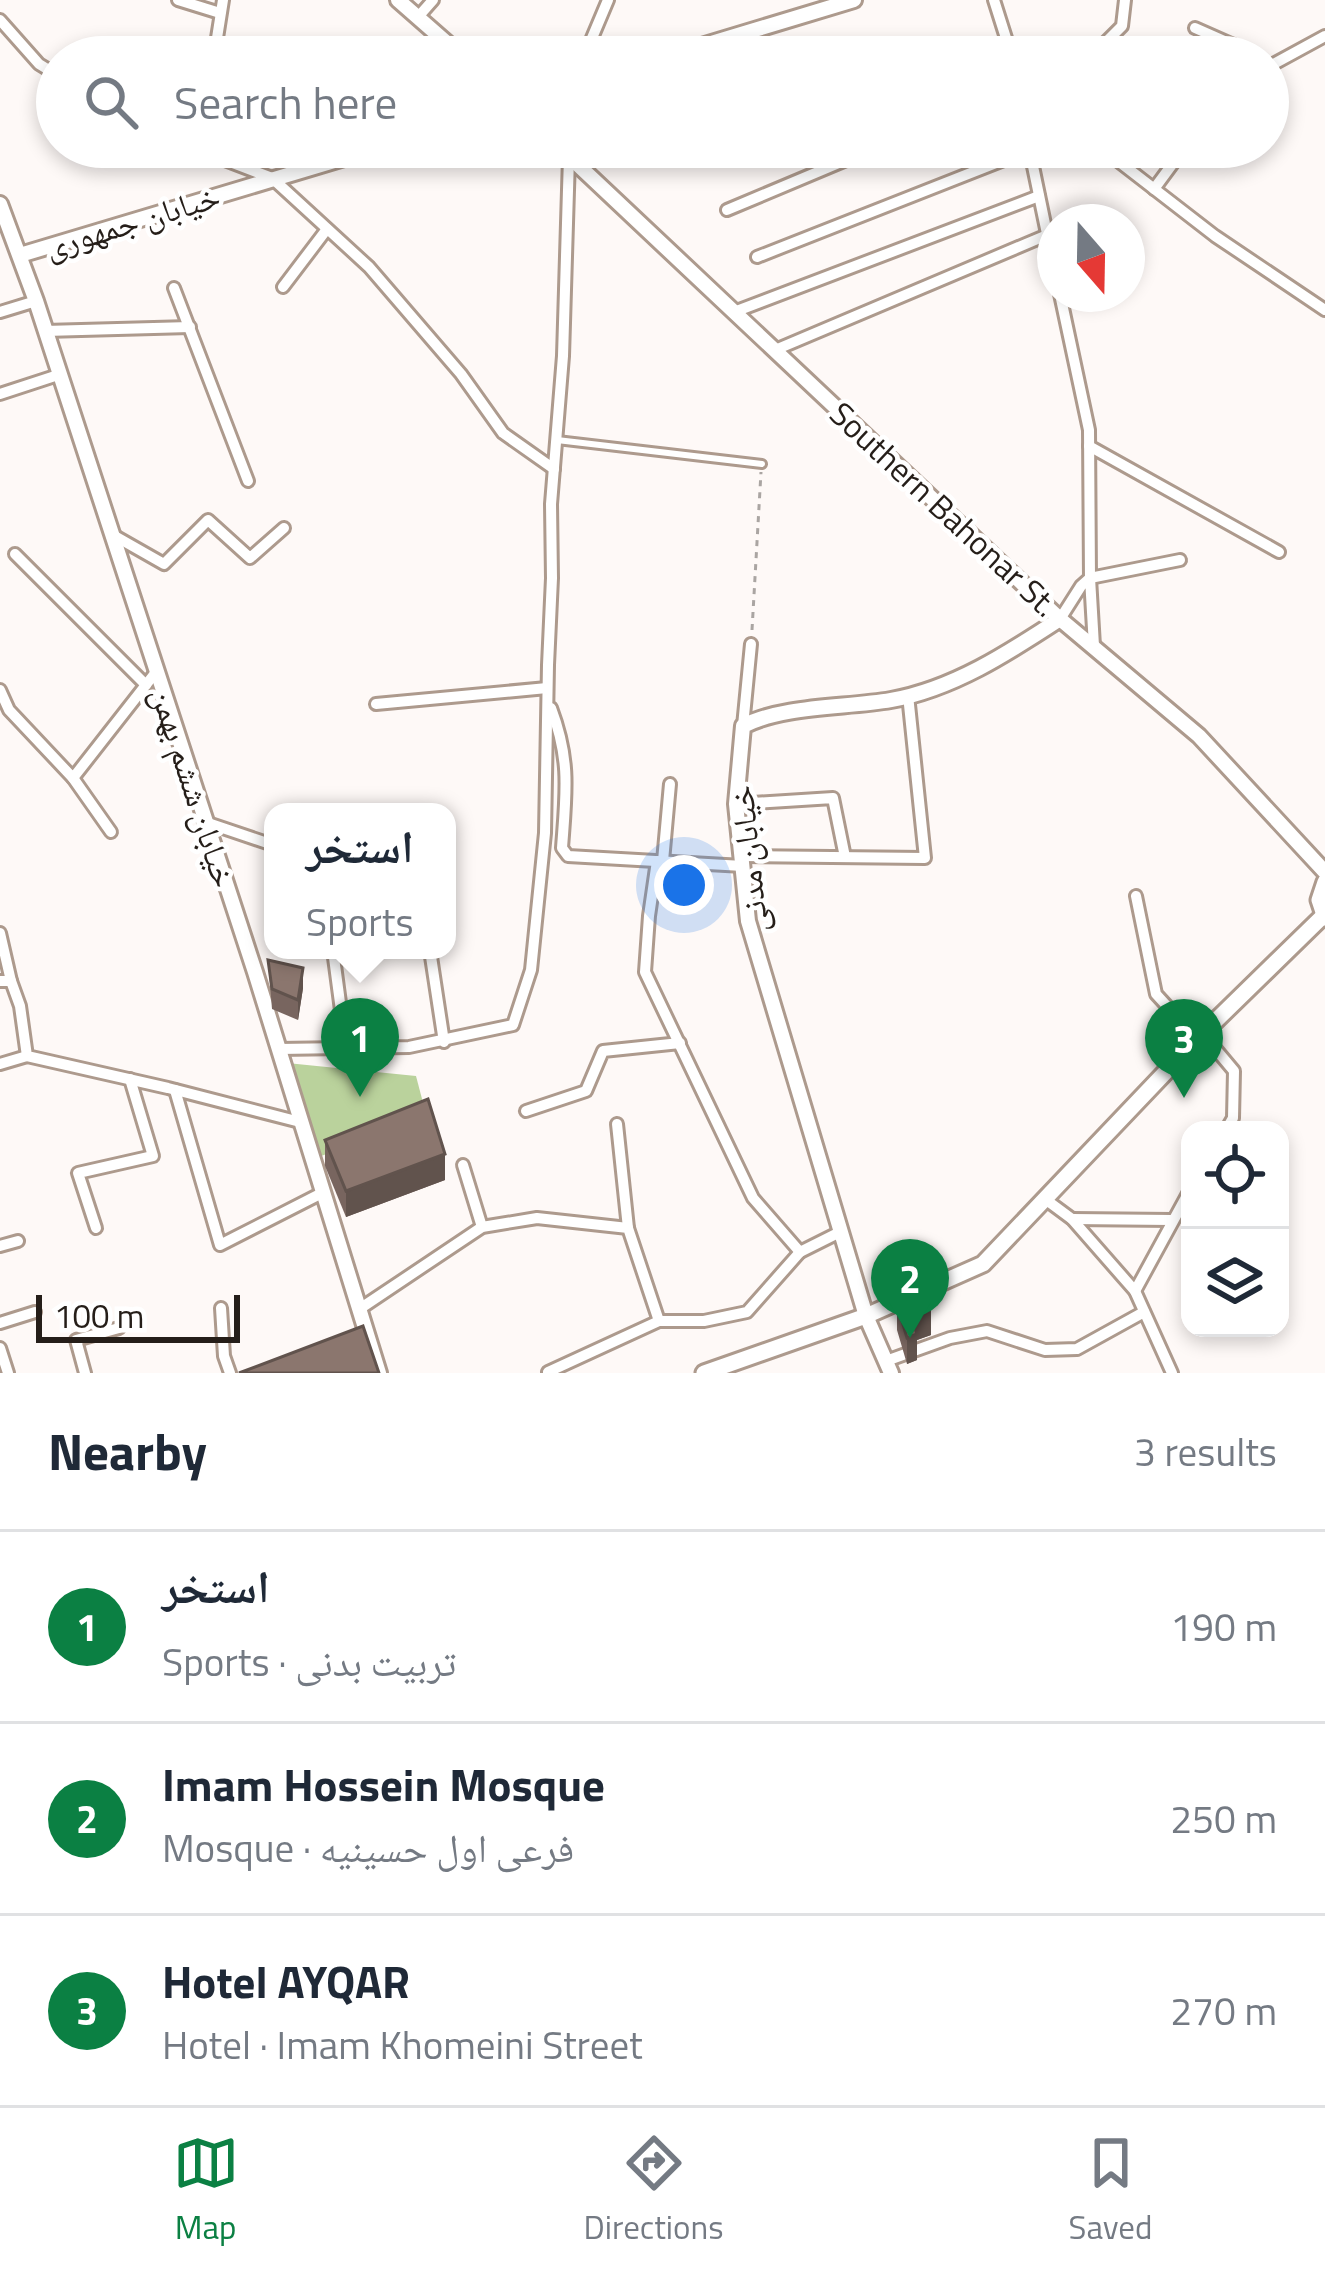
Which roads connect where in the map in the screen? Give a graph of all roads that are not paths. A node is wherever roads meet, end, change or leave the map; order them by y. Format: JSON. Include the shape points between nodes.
{"nodes":[{"id":1,"x":178,"y":0,"type":"edge"},
{"id":2,"x":398,"y":0,"type":"edge"},
{"id":3,"x":433,"y":0,"type":"edge"},
{"id":4,"x":608,"y":0,"type":"edge"},
{"id":5,"x":854,"y":0,"type":"edge"},
{"id":6,"x":994,"y":0,"type":"edge"},
{"id":7,"x":1125,"y":0,"type":"edge"},
{"id":8,"x":221,"y":6,"type":"edge"},
{"id":9,"x":418,"y":17,"type":"junction"},
{"id":10,"x":0,"y":20,"type":"edge"},
{"id":11,"x":1195,"y":28,"type":"dead end"},
{"id":12,"x":217,"y":36,"type":"edge"},
{"id":13,"x":439,"y":36,"type":"edge"},
{"id":14,"x":593,"y":36,"type":"edge"},
{"id":15,"x":735,"y":36,"type":"edge"},
{"id":16,"x":1005,"y":36,"type":"edge"},
{"id":17,"x":1112,"y":36,"type":"edge"},
{"id":18,"x":1213,"y":36,"type":"edge"},
{"id":19,"x":1325,"y":36,"type":"edge"},
{"id":20,"x":1289,"y":56,"type":"edge"},
{"id":21,"x":36,"y":61,"type":"edge"},
{"id":22,"x":247,"y":168,"type":"edge"},
{"id":23,"x":307,"y":168,"type":"edge"},
{"id":24,"x":564,"y":168,"type":"edge"},
{"id":25,"x":581,"y":168,"type":"edge"},
{"id":26,"x":828,"y":168,"type":"edge"},
{"id":27,"x":981,"y":168,"type":"edge"},
{"id":28,"x":1033,"y":168,"type":"edge"},
{"id":29,"x":1127,"y":168,"type":"edge"},
{"id":30,"x":1170,"y":168,"type":"edge"},
{"id":31,"x":272,"y":178,"type":"junction"},
{"id":32,"x":1154,"y":189,"type":"junction"},
{"id":33,"x":1039,"y":196,"type":"junction"},
{"id":34,"x":0,"y":204,"type":"edge"},
{"id":35,"x":1041,"y":204,"type":"edge"},
{"id":36,"x":727,"y":210,"type":"dead end"},
{"id":37,"x":328,"y":229,"type":"junction"},
{"id":38,"x":1037,"y":239,"type":"edge"},
{"id":39,"x":20,"y":255,"type":"junction"},
{"id":40,"x":757,"y":257,"type":"dead end"},
{"id":41,"x":283,"y":287,"type":"dead end"},
{"id":42,"x":174,"y":288,"type":"dead end"},
{"id":43,"x":36,"y":301,"type":"junction"},
{"id":44,"x":1325,"y":310,"type":"edge"},
{"id":45,"x":0,"y":312,"type":"edge"},
{"id":46,"x":734,"y":312,"type":"junction"},
{"id":47,"x":1064,"y":312,"type":"edge"},
{"id":48,"x":190,"y":327,"type":"junction"},
{"id":49,"x":45,"y":331,"type":"junction"},
{"id":50,"x":775,"y":350,"type":"junction"},
{"id":51,"x":58,"y":375,"type":"junction"},
{"id":52,"x":0,"y":394,"type":"edge"},
{"id":53,"x":556,"y":440,"type":"junction"},
{"id":54,"x":1089,"y":446,"type":"junction"},
{"id":55,"x":762,"y":464,"type":"road end"},
{"id":56,"x":554,"y":469,"type":"junction"},
{"id":57,"x":248,"y":482,"type":"dead end"},
{"id":58,"x":284,"y":528,"type":"dead end"},
{"id":59,"x":110,"y":534,"type":"junction"},
{"id":60,"x":1279,"y":552,"type":"dead end"},
{"id":61,"x":15,"y":554,"type":"dead end"},
{"id":62,"x":1180,"y":560,"type":"dead end"},
{"id":63,"x":1090,"y":578,"type":"junction"},
{"id":64,"x":1060,"y":619,"type":"junction"},
{"id":65,"x":751,"y":644,"type":"road end"},
{"id":66,"x":1094,"y":646,"type":"junction"},
{"id":67,"x":156,"y":671,"type":"junction"},
{"id":68,"x":146,"y":685,"type":"junction"},
{"id":69,"x":0,"y":689,"type":"edge"},
{"id":70,"x":547,"y":694,"type":"junction"},
{"id":71,"x":908,"y":695,"type":"junction"},
{"id":72,"x":376,"y":704,"type":"dead end"},
{"id":73,"x":5,"y":714,"type":"edge"},
{"id":74,"x":742,"y":726,"type":"junction"},
{"id":75,"x":73,"y":778,"type":"junction"},
{"id":76,"x":670,"y":784,"type":"dead end"},
{"id":77,"x":736,"y":804,"type":"junction"},
{"id":78,"x":206,"y":821,"type":"junction"},
{"id":79,"x":111,"y":832,"type":"dead end"},
{"id":80,"x":264,"y":841,"type":"edge"},
{"id":81,"x":845,"y":857,"type":"junction"},
{"id":82,"x":660,"y":861,"type":"junction"},
{"id":83,"x":742,"y":861,"type":"junction"},
{"id":84,"x":1325,"y":872,"type":"edge"},
{"id":85,"x":1325,"y":882,"type":"edge"},
{"id":86,"x":1136,"y":896,"type":"dead end"},
{"id":87,"x":1324,"y":917,"type":"edge"},
{"id":88,"x":0,"y":933,"type":"edge"},
{"id":89,"x":334,"y":959,"type":"edge"},
{"id":90,"x":431,"y":959,"type":"edge"},
{"id":91,"x":5,"y":981,"type":"edge"},
{"id":92,"x":1200,"y":1037,"type":"junction"},
{"id":93,"x":444,"y":1042,"type":"junction"},
{"id":94,"x":680,"y":1042,"type":"junction"},
{"id":95,"x":279,"y":1048,"type":"junction"},
{"id":96,"x":346,"y":1048,"type":"junction"},
{"id":97,"x":27,"y":1056,"type":"junction"},
{"id":98,"x":0,"y":1064,"type":"edge"},
{"id":99,"x":130,"y":1079,"type":"junction"},
{"id":100,"x":175,"y":1090,"type":"junction"},
{"id":101,"x":526,"y":1111,"type":"dead end"},
{"id":102,"x":1231,"y":1121,"type":"edge"},
{"id":103,"x":300,"y":1122,"type":"junction"},
{"id":104,"x":617,"y":1124,"type":"dead end"},
{"id":105,"x":463,"y":1165,"type":"dead end"},
{"id":106,"x":322,"y":1193,"type":"junction"},
{"id":107,"x":1045,"y":1199,"type":"junction"},
{"id":108,"x":1181,"y":1205,"type":"edge"},
{"id":109,"x":1072,"y":1219,"type":"junction"},
{"id":110,"x":1172,"y":1220,"type":"junction"},
{"id":111,"x":482,"y":1227,"type":"junction"},
{"id":112,"x":96,"y":1228,"type":"dead end"},
{"id":113,"x":628,"y":1228,"type":"junction"},
{"id":114,"x":842,"y":1231,"type":"junction"},
{"id":115,"x":18,"y":1240,"type":"dead end"},
{"id":116,"x":0,"y":1246,"type":"edge"},
{"id":117,"x":800,"y":1252,"type":"junction"},
{"id":118,"x":1135,"y":1291,"type":"junction"},
{"id":119,"x":220,"y":1308,"type":"dead end"},
{"id":120,"x":358,"y":1310,"type":"junction"},
{"id":121,"x":35,"y":1312,"type":"dead end"},
{"id":122,"x":1144,"y":1312,"type":"junction"},
{"id":123,"x":866,"y":1316,"type":"junction"},
{"id":124,"x":659,"y":1321,"type":"junction"},
{"id":125,"x":0,"y":1322,"type":"edge"},
{"id":126,"x":119,"y":1328,"type":"dead end"},
{"id":127,"x":369,"y":1343,"type":"junction"},
{"id":128,"x":0,"y":1348,"type":"edge"},
{"id":129,"x":348,"y":1351,"type":"edge"},
{"id":130,"x":889,"y":1367,"type":"edge"},
{"id":131,"x":548,"y":1372,"type":"edge"},
{"id":132,"x":8,"y":1373,"type":"edge"},
{"id":133,"x":85,"y":1373,"type":"edge"},
{"id":134,"x":230,"y":1373,"type":"edge"},
{"id":135,"x":379,"y":1373,"type":"edge"},
{"id":136,"x":704,"y":1373,"type":"edge"},
{"id":137,"x":1172,"y":1373,"type":"edge"}],
"edges":[{"from":1,"to":8,"type":"street"},
{"from":2,"to":9,"type":"street"},
{"from":3,"to":9,"type":"street"},
{"from":4,"to":14,"type":"street"},
{"from":5,"to":15,"type":"street"},
{"from":6,"to":16,"type":"street"},
{"from":7,"to":17,"type":"street","via":[[1122,26]]},
{"from":8,"to":12,"type":"street"},
{"from":9,"to":13,"type":"street"},
{"from":10,"to":21,"type":"street"},
{"from":11,"to":18,"type":"street"},
{"from":19,"to":20,"type":"street"},
{"from":22,"to":31,"type":"street"},
{"from":23,"to":31,"type":"street","name":"خیابان جمهوری"},
{"from":24,"to":53,"type":"street"},
{"from":25,"to":46,"type":"street","name":"Southern Bahonar St."},
{"from":26,"to":36,"type":"street"},
{"from":27,"to":40,"type":"street"},
{"from":28,"to":33,"type":"street"},
{"from":29,"to":32,"type":"street"},
{"from":30,"to":32,"type":"street"},
{"from":31,"to":37,"type":"street"},
{"from":31,"to":39,"type":"street","name":"خیابان جمهوری"},
{"from":32,"to":44,"type":"street"},
{"from":33,"to":35,"type":"street"},
{"from":33,"to":46,"type":"street"},
{"from":34,"to":39,"type":"street","name":"خیابان ششم بهمن"},
{"from":37,"to":41,"type":"street"},
{"from":37,"to":56,"type":"street","via":[[461,374],[503,433]]},
{"from":38,"to":50,"type":"street"},
{"from":39,"to":43,"type":"street","name":"خیابان ششم بهمن"},
{"from":42,"to":48,"type":"street"},
{"from":43,"to":45,"type":"street"},
{"from":43,"to":49,"type":"street","name":"خیابان ششم بهمن"},
{"from":46,"to":50,"type":"street","name":"Southern Bahonar St."},
{"from":47,"to":54,"type":"street"},
{"from":48,"to":49,"type":"street"},
{"from":48,"to":57,"type":"street"},
{"from":49,"to":51,"type":"street","name":"خیابان ششم بهمن"},
{"from":50,"to":64,"type":"street","name":"Southern Bahonar St."},
{"from":51,"to":52,"type":"street"},
{"from":51,"to":59,"type":"street","name":"خیابان ششم بهمن"},
{"from":53,"to":55,"type":"lane"},
{"from":53,"to":56,"type":"street"},
{"from":54,"to":60,"type":"street"},
{"from":54,"to":63,"type":"street"},
{"from":56,"to":70,"type":"street"},
{"from":58,"to":59,"type":"street","via":[[250,558],[208,520],[164,564]]},
{"from":59,"to":67,"type":"street","name":"خیابان ششم بهمن"},
{"from":61,"to":68,"type":"street"},
{"from":62,"to":63,"type":"street"},
{"from":63,"to":64,"type":"street"},
{"from":63,"to":66,"type":"street"},
{"from":64,"to":66,"type":"street","name":"Southern Bahonar St."},
{"from":64,"to":71,"type":"street","via":[[958,679]]},
{"from":65,"to":74,"type":"street"},
{"from":66,"to":84,"type":"street","name":"Southern Bahonar St.","via":[[1199,736]]},
{"from":67,"to":68,"type":"street"},
{"from":67,"to":78,"type":"street","name":"خیابان ششم بهمن"},
{"from":68,"to":75,"type":"street"},
{"from":69,"to":73,"type":"street"},
{"from":70,"to":72,"type":"street"},
{"from":70,"to":82,"type":"street","via":[[568,778],[562,848],[568,856]]},
{"from":70,"to":93,"type":"street","via":[[545,833],[531,970],[513,1025]]},
{"from":71,"to":74,"type":"street"},
{"from":71,"to":81,"type":"street","via":[[925,858]]},
{"from":73,"to":75,"type":"street"},
{"from":74,"to":77,"type":"street","name":"خیابان مدنی"},
{"from":75,"to":79,"type":"street"},
{"from":76,"to":82,"type":"street"},
{"from":77,"to":81,"type":"street","via":[[833,798]]},
{"from":77,"to":83,"type":"street","name":"خیابان مدنی"},
{"from":78,"to":80,"type":"street"},
{"from":78,"to":95,"type":"street","name":"خیابان ششم بهمن"},
{"from":81,"to":83,"type":"street"},
{"from":82,"to":83,"type":"street"},
{"from":82,"to":94,"type":"street","via":[[645,972]]},
{"from":83,"to":114,"type":"street","name":"خیابان مدنی","via":[[748,921]]},
{"from":85,"to":87,"type":"main road","via":[[1318,900]]},
{"from":86,"to":92,"type":"street","via":[[1156,994]]},
{"from":87,"to":92,"type":"main road"},
{"from":88,"to":91,"type":"street"},
{"from":89,"to":96,"type":"street"},
{"from":90,"to":93,"type":"street"},
{"from":91,"to":97,"type":"street","via":[[20,1006]]},
{"from":92,"to":102,"type":"street","via":[[1234,1071]]},
{"from":92,"to":107,"type":"main road"},
{"from":93,"to":96,"type":"street"},
{"from":94,"to":101,"type":"street","via":[[603,1051],[586,1091]]},
{"from":94,"to":117,"type":"street","via":[[753,1198]]},
{"from":95,"to":96,"type":"street"},
{"from":95,"to":103,"type":"street","name":"خیابان ششم بهمن"},
{"from":97,"to":98,"type":"street"},
{"from":97,"to":99,"type":"street"},
{"from":99,"to":100,"type":"street"},
{"from":99,"to":112,"type":"street","via":[[153,1156],[78,1173]]},
{"from":100,"to":103,"type":"street"},
{"from":100,"to":106,"type":"street","via":[[220,1245]]},
{"from":103,"to":106,"type":"street","name":"خیابان ششم بهمن"},
{"from":104,"to":113,"type":"street"},
{"from":105,"to":111,"type":"street"},
{"from":106,"to":120,"type":"street","name":"خیابان ششم بهمن"},
{"from":107,"to":109,"type":"street"},
{"from":107,"to":123,"type":"main road","via":[[983,1264]]},
{"from":108,"to":110,"type":"street"},
{"from":109,"to":110,"type":"street"},
{"from":109,"to":118,"type":"street"},
{"from":110,"to":118,"type":"street"},
{"from":111,"to":113,"type":"street","via":[[537,1218]]},
{"from":111,"to":120,"type":"street"},
{"from":113,"to":124,"type":"street"},
{"from":114,"to":117,"type":"street"},
{"from":114,"to":123,"type":"street","name":"خیابان مدنی"},
{"from":115,"to":116,"type":"street"},
{"from":117,"to":124,"type":"street","via":[[748,1312]]},
{"from":118,"to":122,"type":"street"},
{"from":119,"to":134,"type":"street"},
{"from":120,"to":127,"type":"street","name":"خیابان ششم بهمن"},
{"from":121,"to":125,"type":"street"},
{"from":122,"to":130,"type":"street","via":[[1077,1349],[1046,1350],[987,1331],[950,1338]]},
{"from":122,"to":137,"type":"street"},
{"from":123,"to":130,"type":"street","name":"خیابان مدنی"},
{"from":123,"to":136,"type":"main road"},
{"from":124,"to":131,"type":"street"},
{"from":126,"to":133,"type":"street","via":[[76,1340]]},
{"from":127,"to":129,"type":"street"},
{"from":127,"to":135,"type":"street","name":"خیابان ششم بهمن"},
{"from":128,"to":132,"type":"street"}]}
